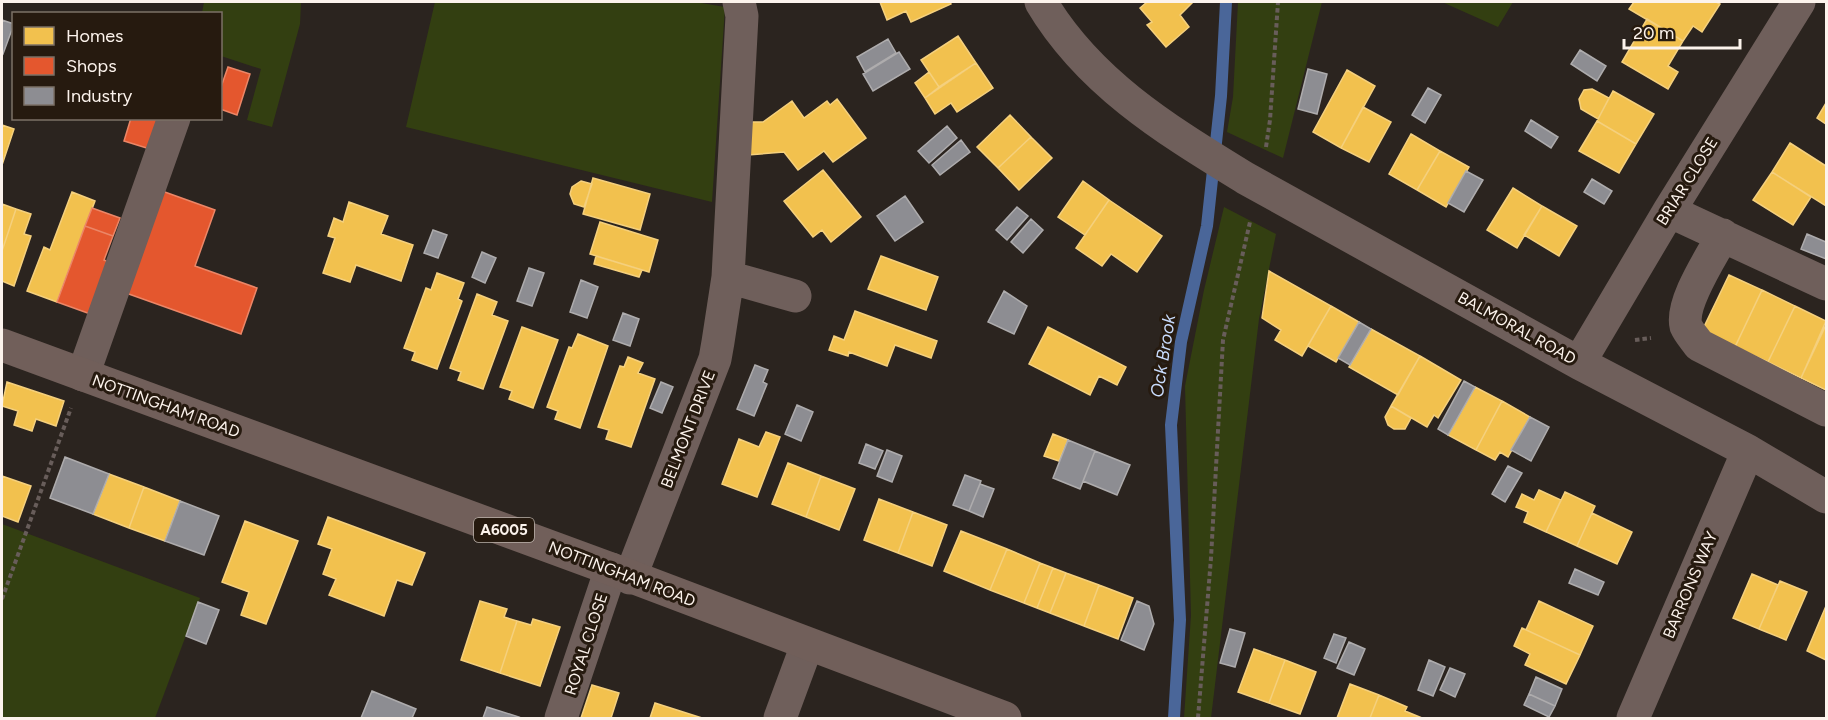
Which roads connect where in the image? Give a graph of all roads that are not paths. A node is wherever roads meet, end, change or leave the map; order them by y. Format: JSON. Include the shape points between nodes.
{"nodes":[{"id":1,"x":739,"y":2,"type":"edge"},
{"id":2,"x":1041,"y":2,"type":"edge"},
{"id":3,"x":1799,"y":2,"type":"edge"},
{"id":4,"x":173,"y":120,"type":"edge"},
{"id":5,"x":1669,"y":210,"type":"junction"},
{"id":6,"x":1723,"y":236,"type":"junction"},
{"id":7,"x":728,"y":277,"type":"junction"},
{"id":8,"x":1827,"y":284,"type":"edge"},
{"id":9,"x":795,"y":296,"type":"dead end"},
{"id":10,"x":2,"y":345,"type":"edge"},
{"id":11,"x":1579,"y":363,"type":"junction"},
{"id":12,"x":83,"y":375,"type":"junction"},
{"id":13,"x":1827,"y":410,"type":"edge"},
{"id":14,"x":1748,"y":451,"type":"junction"},
{"id":15,"x":1827,"y":497,"type":"edge"},
{"id":16,"x":621,"y":573,"type":"junction"},
{"id":17,"x":807,"y":645,"type":"junction"},
{"id":18,"x":561,"y":718,"type":"edge"},
{"id":19,"x":780,"y":718,"type":"edge"},
{"id":20,"x":1005,"y":718,"type":"edge"},
{"id":21,"x":1632,"y":718,"type":"edge"}],
"edges":[{"from":1,"to":7,"type":"street","name":"BELMONT DRIVE","via":[[742,15]]},
{"from":2,"to":11,"type":"street","name":"BALMORAL ROAD","via":[[1087,64],[1131,104],[1196,148]]},
{"from":3,"to":5,"type":"street","name":"BRIAR CLOSE"},
{"from":4,"to":12,"type":"street"},
{"from":5,"to":6,"type":"street"},
{"from":5,"to":11,"type":"street","name":"BRIAR CLOSE"},
{"from":6,"to":8,"type":"street"},
{"from":6,"to":13,"type":"street","via":[[1687,304],[1686,325],[1690,332],[1699,345]]},
{"from":7,"to":9,"type":"street"},
{"from":7,"to":16,"type":"street","name":"BELMONT DRIVE","via":[[715,359]]},
{"from":10,"to":12,"type":"main road","name":"NOTTINGHAM ROAD","number":"A6005"},
{"from":11,"to":14,"type":"street","name":"BALMORAL ROAD"},
{"from":12,"to":16,"type":"main road","name":"NOTTINGHAM ROAD","number":"A6005"},
{"from":14,"to":15,"type":"street","name":"BALMORAL ROAD"},
{"from":14,"to":21,"type":"street","name":"BARRONS WAY"},
{"from":16,"to":17,"type":"main road","name":"NOTTINGHAM ROAD","number":"A6005"},
{"from":16,"to":18,"type":"street","name":"ROYAL CLOSE"},
{"from":17,"to":19,"type":"street"},
{"from":17,"to":20,"type":"main road","name":"NOTTINGHAM ROAD","number":"A6005"}]}
